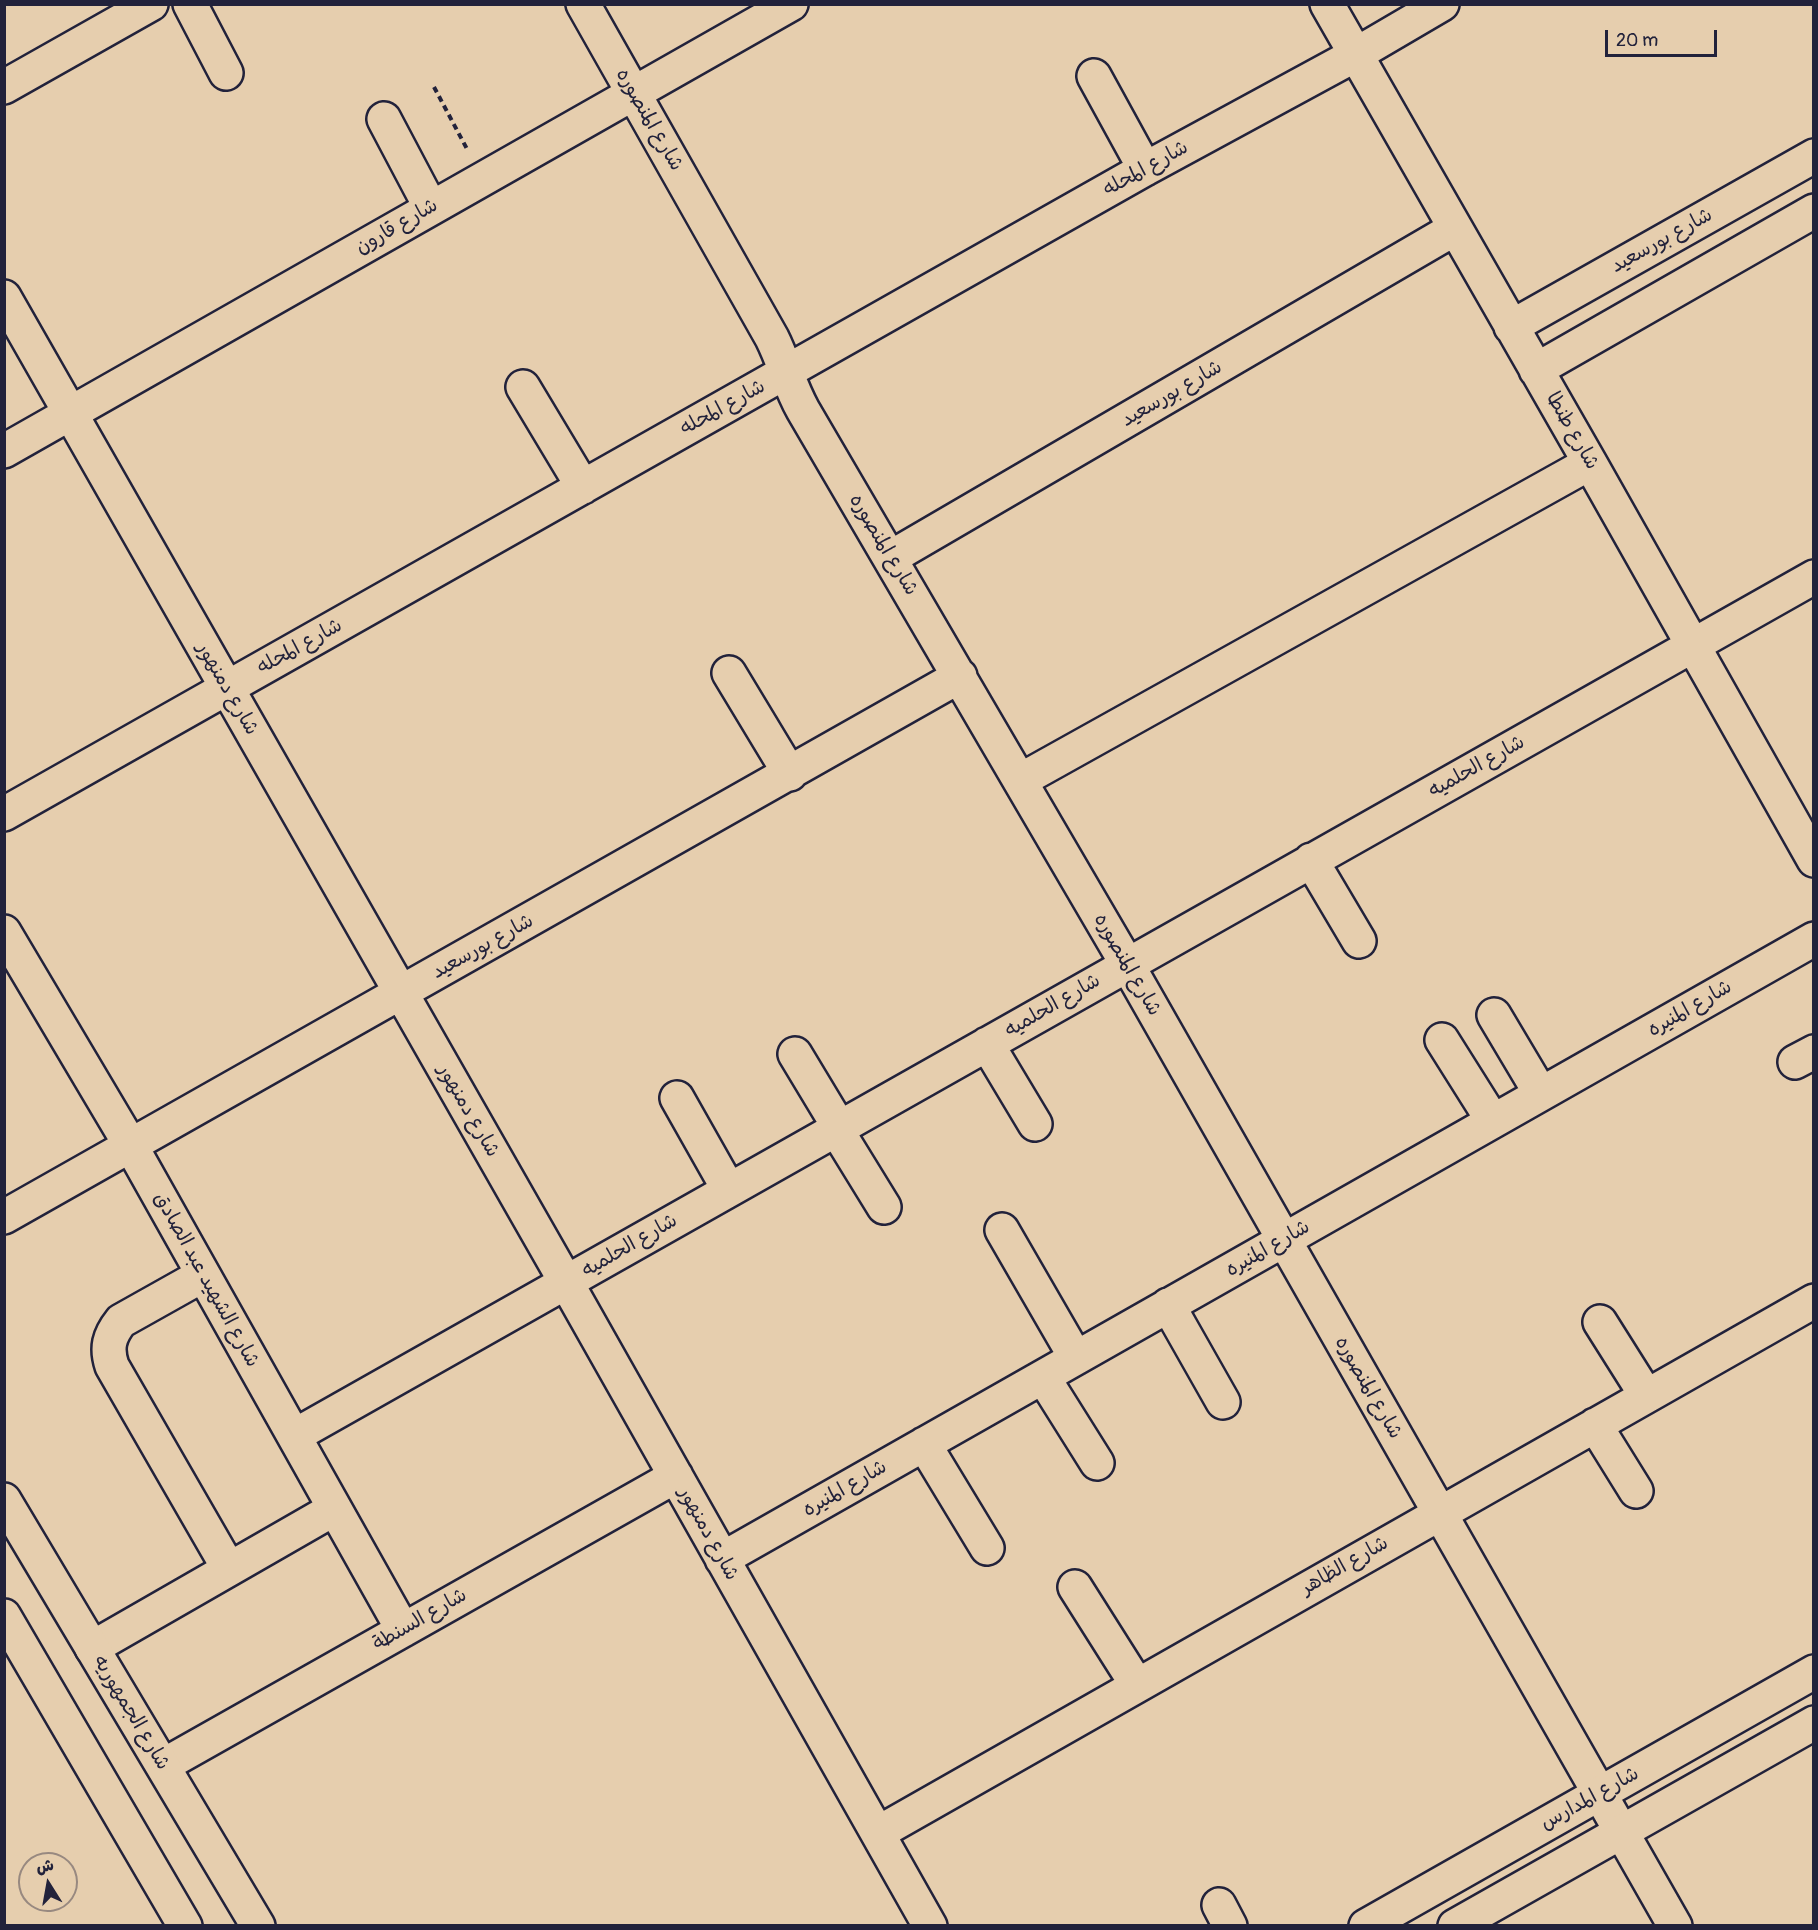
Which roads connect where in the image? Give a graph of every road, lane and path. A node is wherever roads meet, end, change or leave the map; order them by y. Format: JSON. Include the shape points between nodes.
{"nodes":[{"id":1,"x":151,"y":4,"type":"edge"},
{"id":2,"x":190,"y":4,"type":"edge"},
{"id":3,"x":583,"y":4,"type":"edge"},
{"id":4,"x":791,"y":4,"type":"edge"},
{"id":5,"x":1327,"y":4,"type":"edge"},
{"id":6,"x":1442,"y":4,"type":"edge"},
{"id":7,"x":1355,"y":55,"type":"junction"},
{"id":8,"x":226,"y":73,"type":"dead end"},
{"id":9,"x":1094,"y":76,"type":"dead end"},
{"id":10,"x":4,"y":87,"type":"edge"},
{"id":11,"x":434,"y":87,"type":"dead end"},
{"id":12,"x":633,"y":93,"type":"junction"},
{"id":13,"x":384,"y":119,"type":"dead end"},
{"id":14,"x":1814,"y":156,"type":"edge"},
{"id":15,"x":1145,"y":169,"type":"junction"},
{"id":16,"x":484,"y":178,"type":"junction"},
{"id":17,"x":431,"y":208,"type":"junction"},
{"id":18,"x":1814,"y":211,"type":"edge"},
{"id":19,"x":1455,"y":229,"type":"junction"},
{"id":20,"x":4,"y":297,"type":"edge"},
{"id":21,"x":1512,"y":327,"type":"junction"},
{"id":22,"x":1536,"y":370,"type":"junction"},
{"id":23,"x":786,"y":372,"type":"junction"},
{"id":24,"x":523,"y":387,"type":"dead end"},
{"id":25,"x":70,"y":414,"type":"junction"},
{"id":26,"x":4,"y":451,"type":"edge"},
{"id":27,"x":1590,"y":463,"type":"junction"},
{"id":28,"x":583,"y":487,"type":"junction"},
{"id":29,"x":890,"y":558,"type":"junction"},
{"id":30,"x":1814,"y":577,"type":"edge"},
{"id":31,"x":1693,"y":646,"type":"junction"},
{"id":32,"x":729,"y":673,"type":"dead end"},
{"id":33,"x":960,"y":676,"type":"junction"},
{"id":34,"x":227,"y":688,"type":"junction"},
{"id":35,"x":790,"y":774,"type":"junction"},
{"id":36,"x":1021,"y":780,"type":"junction"},
{"id":37,"x":4,"y":814,"type":"edge"},
{"id":38,"x":1311,"y":860,"type":"junction"},
{"id":39,"x":1814,"y":860,"type":"edge"},
{"id":40,"x":4,"y":932,"type":"edge"},
{"id":41,"x":1814,"y":939,"type":"edge"},
{"id":42,"x":1359,"y":941,"type":"dead end"},
{"id":43,"x":1127,"y":964,"type":"junction"},
{"id":44,"x":401,"y":994,"type":"junction"},
{"id":45,"x":1494,"y":1016,"type":"dead end"},
{"id":46,"x":1442,"y":1040,"type":"dead end"},
{"id":47,"x":987,"y":1044,"type":"junction"},
{"id":48,"x":795,"y":1054,"type":"dead end"},
{"id":49,"x":1541,"y":1094,"type":"junction"},
{"id":50,"x":677,"y":1098,"type":"dead end"},
{"id":51,"x":1493,"y":1121,"type":"junction"},
{"id":52,"x":1035,"y":1124,"type":"dead end"},
{"id":53,"x":838,"y":1128,"type":"junction"},
{"id":54,"x":131,"y":1146,"type":"junction"},
{"id":55,"x":729,"y":1190,"type":"junction"},
{"id":56,"x":884,"y":1207,"type":"dead end"},
{"id":57,"x":4,"y":1217,"type":"edge"},
{"id":58,"x":1002,"y":1230,"type":"dead end"},
{"id":59,"x":1284,"y":1239,"type":"junction"},
{"id":60,"x":203,"y":1275,"type":"junction"},
{"id":61,"x":566,"y":1282,"type":"junction"},
{"id":62,"x":1814,"y":1301,"type":"edge"},
{"id":63,"x":1168,"y":1305,"type":"junction"},
{"id":64,"x":1600,"y":1322,"type":"dead end"},
{"id":65,"x":1076,"y":1358,"type":"junction"},
{"id":66,"x":1043,"y":1377,"type":"junction"},
{"id":67,"x":1646,"y":1395,"type":"junction"},
{"id":68,"x":1223,"y":1402,"type":"dead end"},
{"id":69,"x":1595,"y":1425,"type":"junction"},
{"id":70,"x":294,"y":1436,"type":"junction"},
{"id":71,"x":924,"y":1444,"type":"junction"},
{"id":72,"x":1097,"y":1463,"type":"dead end"},
{"id":73,"x":676,"y":1476,"type":"junction"},
{"id":74,"x":1636,"y":1491,"type":"dead end"},
{"id":75,"x":4,"y":1500,"type":"edge"},
{"id":76,"x":334,"y":1509,"type":"junction"},
{"id":77,"x":1439,"y":1512,"type":"junction"},
{"id":78,"x":987,"y":1548,"type":"dead end"},
{"id":79,"x":722,"y":1559,"type":"junction"},
{"id":80,"x":229,"y":1569,"type":"junction"},
{"id":81,"x":1076,"y":1587,"type":"dead end"},
{"id":82,"x":4,"y":1616,"type":"edge"},
{"id":83,"x":403,"y":1630,"type":"junction"},
{"id":84,"x":92,"y":1648,"type":"junction"},
{"id":85,"x":1814,"y":1672,"type":"edge"},
{"id":86,"x":1137,"y":1685,"type":"junction"},
{"id":87,"x":1814,"y":1724,"type":"edge"},
{"id":88,"x":164,"y":1765,"type":"junction"},
{"id":89,"x":1599,"y":1794,"type":"junction"},
{"id":90,"x":1620,"y":1831,"type":"junction"},
{"id":91,"x":878,"y":1833,"type":"junction"},
{"id":92,"x":185,"y":1926,"type":"edge"},
{"id":93,"x":258,"y":1926,"type":"edge"},
{"id":94,"x":930,"y":1926,"type":"edge"},
{"id":95,"x":1366,"y":1926,"type":"edge"},
{"id":96,"x":1455,"y":1926,"type":"edge"},
{"id":97,"x":1675,"y":1926,"type":"edge"}],
"edges":[{"from":1,"to":10,"type":"street"},
{"from":2,"to":8,"type":"street"},
{"from":3,"to":12,"type":"street","name":"شارع المنصوره"},
{"from":4,"to":12,"type":"street","name":"شارع قارون"},
{"from":5,"to":7,"type":"street","name":"شارع طنطا"},
{"from":6,"to":7,"type":"street","name":"شارع المحله"},
{"from":7,"to":15,"type":"street","name":"شارع المحله"},
{"from":7,"to":19,"type":"street","name":"شارع طنطا"},
{"from":9,"to":15,"type":"street"},
{"from":11,"to":16,"type":"path"},
{"from":12,"to":16,"type":"street","name":"شارع قارون"},
{"from":12,"to":23,"type":"street","name":"شارع المنصوره","via":[[772,338]]},
{"from":13,"to":17,"type":"street"},
{"from":14,"to":21,"type":"street","name":"شارع بورسعيد"},
{"from":15,"to":23,"type":"street","name":"شارع المحله"},
{"from":16,"to":17,"type":"street","name":"شارع قارون"},
{"from":17,"to":25,"type":"street","name":"شارع قارون"},
{"from":18,"to":22,"type":"street"},
{"from":19,"to":21,"type":"street","name":"شارع طنطا"},
{"from":19,"to":29,"type":"street","name":"شارع بورسعيد"},
{"from":20,"to":25,"type":"street","name":"شارع دمنهور"},
{"from":21,"to":22,"type":"street","name":"شارع طنطا"},
{"from":22,"to":27,"type":"street","name":"شارع طنطا"},
{"from":23,"to":28,"type":"street","name":"شارع المحله"},
{"from":23,"to":29,"type":"street","name":"شارع المنصوره","via":[[803,410]]},
{"from":24,"to":28,"type":"street"},
{"from":25,"to":26,"type":"street","name":"شارع قارون"},
{"from":25,"to":34,"type":"street","name":"شارع دمنهور"},
{"from":27,"to":31,"type":"street","name":"شارع طنطا"},
{"from":27,"to":36,"type":"street"},
{"from":28,"to":34,"type":"street","name":"شارع المحله"},
{"from":29,"to":33,"type":"street","name":"شارع المنصوره"},
{"from":30,"to":31,"type":"street","name":"شارع الحلميه"},
{"from":31,"to":38,"type":"street","name":"شارع الحلميه"},
{"from":31,"to":39,"type":"street","name":"شارع طنطا"},
{"from":32,"to":35,"type":"street"},
{"from":33,"to":35,"type":"street","name":"شارع بورسعيد"},
{"from":33,"to":36,"type":"street","name":"شارع المنصوره"},
{"from":34,"to":37,"type":"street","name":"شارع المحله"},
{"from":34,"to":44,"type":"street","name":"شارع دمنهور"},
{"from":35,"to":44,"type":"street","name":"شارع بورسعيد"},
{"from":36,"to":43,"type":"street","name":"شارع المنصوره"},
{"from":38,"to":42,"type":"street"},
{"from":38,"to":43,"type":"street","name":"شارع الحلميه"},
{"from":40,"to":54,"type":"street","name":"شارع الشهيد عبد الصادق"},
{"from":41,"to":49,"type":"street","name":"شارع المنيره"},
{"from":43,"to":47,"type":"street","name":"شارع الحلميه"},
{"from":43,"to":59,"type":"street","name":"شارع المنصوره"},
{"from":44,"to":54,"type":"street","name":"شارع بورسعيد"},
{"from":44,"to":61,"type":"street","name":"شارع دمنهور"},
{"from":45,"to":49,"type":"street"},
{"from":46,"to":51,"type":"street"},
{"from":47,"to":52,"type":"street"},
{"from":47,"to":53,"type":"street","name":"شارع الحلميه"},
{"from":48,"to":53,"type":"street"},
{"from":49,"to":51,"type":"street","name":"شارع المنيره"},
{"from":50,"to":55,"type":"street"},
{"from":51,"to":59,"type":"street","name":"شارع المنيره"},
{"from":53,"to":55,"type":"street","name":"شارع الحلميه"},
{"from":53,"to":56,"type":"street"},
{"from":54,"to":57,"type":"street","name":"شارع بورسعيد"},
{"from":54,"to":60,"type":"street","name":"شارع الشهيد عبد الصادق"},
{"from":55,"to":61,"type":"street","name":"شارع الحلميه"},
{"from":58,"to":65,"type":"street"},
{"from":59,"to":63,"type":"street","name":"شارع المنيره"},
{"from":59,"to":77,"type":"street","name":"شارع المنصوره"},
{"from":60,"to":70,"type":"street","name":"شارع الشهيد عبد الصادق"},
{"from":60,"to":80,"type":"street","via":[[121,1321],[111,1336],[108,1354]]},
{"from":61,"to":70,"type":"street","name":"شارع الحلميه"},
{"from":61,"to":73,"type":"street","name":"شارع دمنهور"},
{"from":62,"to":67,"type":"street","name":"شارع الظاهر"},
{"from":63,"to":65,"type":"street","name":"شارع المنيره"},
{"from":63,"to":68,"type":"street"},
{"from":64,"to":67,"type":"street"},
{"from":65,"to":66,"type":"street","name":"شارع المنيره"},
{"from":66,"to":71,"type":"street","name":"شارع المنيره"},
{"from":66,"to":72,"type":"street"},
{"from":67,"to":69,"type":"street","name":"شارع الظاهر"},
{"from":69,"to":74,"type":"street"},
{"from":69,"to":77,"type":"street","name":"شارع الظاهر"},
{"from":70,"to":76,"type":"street","name":"شارع الشهيد عبد الصادق"},
{"from":71,"to":78,"type":"street"},
{"from":71,"to":79,"type":"street","name":"شارع المنيره"},
{"from":73,"to":79,"type":"street","name":"شارع دمنهور"},
{"from":73,"to":83,"type":"street","name":"شارع السنطة"},
{"from":75,"to":84,"type":"street","name":"شارع الجمهوريه"},
{"from":76,"to":80,"type":"street"},
{"from":76,"to":83,"type":"street","name":"شارع الشهيد عبد الصادق"},
{"from":77,"to":86,"type":"street","name":"شارع الظاهر"},
{"from":77,"to":89,"type":"street","name":"شارع المنصوره"},
{"from":79,"to":91,"type":"street","name":"شارع دمنهور"},
{"from":80,"to":84,"type":"street"},
{"from":81,"to":86,"type":"street"},
{"from":82,"to":92,"type":"street"},
{"from":83,"to":88,"type":"street","name":"شارع السنطة"},
{"from":84,"to":88,"type":"street","name":"شارع الجمهوريه"},
{"from":85,"to":89,"type":"street","name":"شارع المدارس"},
{"from":86,"to":91,"type":"street","name":"شارع الظاهر"},
{"from":87,"to":90,"type":"street"},
{"from":88,"to":93,"type":"street","name":"شارع الجمهوريه"},
{"from":89,"to":90,"type":"street","name":"شارع المنصوره"},
{"from":89,"to":95,"type":"street","name":"شارع المدارس"},
{"from":90,"to":96,"type":"street"},
{"from":90,"to":97,"type":"street","name":"شارع المنصوره"},
{"from":91,"to":94,"type":"street","name":"شارع دمنهور"}]}
